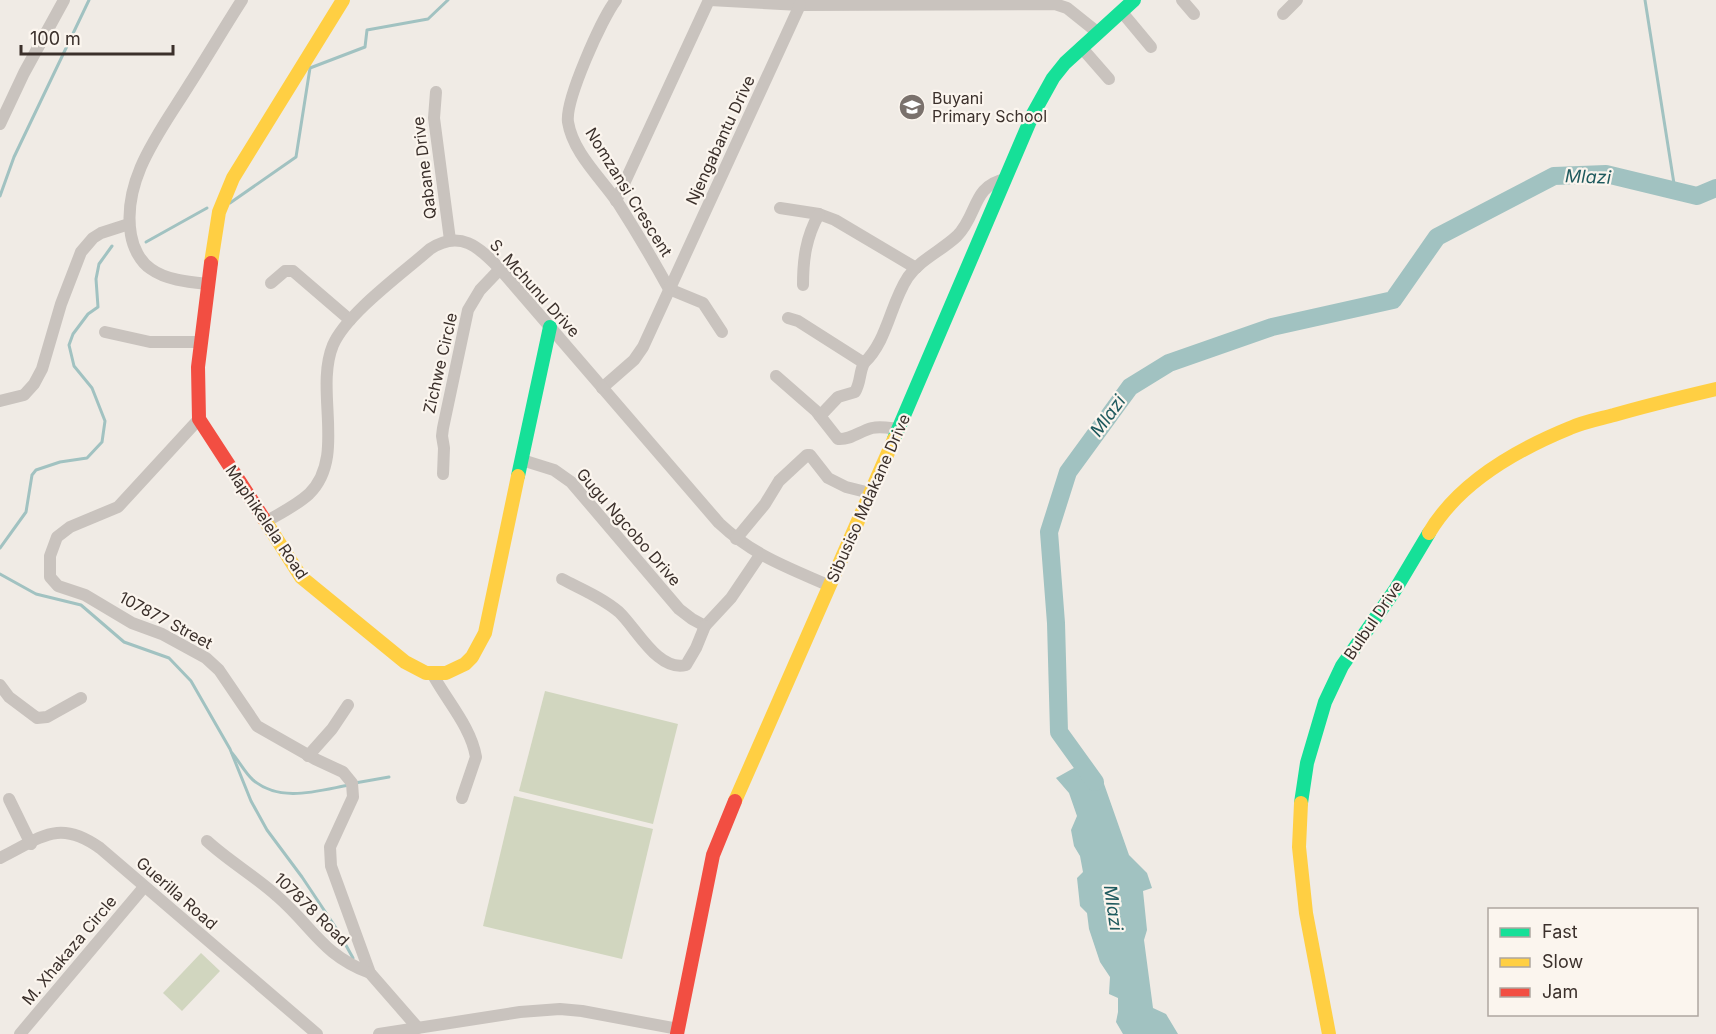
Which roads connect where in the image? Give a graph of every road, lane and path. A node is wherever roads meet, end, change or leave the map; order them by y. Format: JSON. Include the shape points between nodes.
{"nodes":[{"id":1,"x":64,"y":0,"type":"edge"},
{"id":2,"x":242,"y":0,"type":"edge"},
{"id":3,"x":343,"y":0,"type":"edge"},
{"id":4,"x":616,"y":0,"type":"edge"},
{"id":5,"x":710,"y":0,"type":"edge"},
{"id":6,"x":1134,"y":0,"type":"edge"},
{"id":7,"x":1182,"y":0,"type":"edge"},
{"id":8,"x":1296,"y":0,"type":"edge"},
{"id":9,"x":1066,"y":3,"type":"edge"},
{"id":10,"x":800,"y":4,"type":"junction"},
{"id":11,"x":1121,"y":11,"type":"junction"},
{"id":12,"x":1194,"y":14,"type":"dead end"},
{"id":13,"x":1283,"y":14,"type":"dead end"},
{"id":14,"x":1097,"y":32,"type":"junction"},
{"id":15,"x":1081,"y":47,"type":"junction"},
{"id":16,"x":1151,"y":47,"type":"dead end"},
{"id":17,"x":1109,"y":79,"type":"dead end"},
{"id":18,"x":436,"y":92,"type":"dead end"},
{"id":19,"x":0,"y":124,"type":"edge"},
{"id":20,"x":1005,"y":179,"type":"junction"},
{"id":21,"x":616,"y":201,"type":"junction"},
{"id":22,"x":780,"y":208,"type":"dead end"},
{"id":23,"x":819,"y":214,"type":"junction"},
{"id":24,"x":129,"y":224,"type":"junction"},
{"id":25,"x":450,"y":240,"type":"junction"},
{"id":26,"x":916,"y":268,"type":"junction"},
{"id":27,"x":500,"y":269,"type":"junction"},
{"id":28,"x":271,"y":283,"type":"dead end"},
{"id":29,"x":208,"y":284,"type":"junction"},
{"id":30,"x":803,"y":285,"type":"dead end"},
{"id":31,"x":669,"y":289,"type":"junction"},
{"id":32,"x":788,"y":318,"type":"dead end"},
{"id":33,"x":350,"y":320,"type":"junction"},
{"id":34,"x":550,"y":327,"type":"junction"},
{"id":35,"x":105,"y":332,"type":"dead end"},
{"id":36,"x":722,"y":332,"type":"dead end"},
{"id":37,"x":200,"y":342,"type":"junction"},
{"id":38,"x":864,"y":363,"type":"junction"},
{"id":39,"x":776,"y":376,"type":"dead end"},
{"id":40,"x":602,"y":388,"type":"junction"},
{"id":41,"x":1716,"y":389,"type":"edge"},
{"id":42,"x":0,"y":401,"type":"edge"},
{"id":43,"x":820,"y":416,"type":"junction"},
{"id":44,"x":199,"y":419,"type":"junction"},
{"id":45,"x":898,"y":429,"type":"junction"},
{"id":46,"x":522,"y":460,"type":"junction"},
{"id":47,"x":443,"y":474,"type":"dead end"},
{"id":48,"x":870,"y":493,"type":"junction"},
{"id":49,"x":267,"y":521,"type":"junction"},
{"id":50,"x":736,"y":539,"type":"junction"},
{"id":51,"x":760,"y":555,"type":"junction"},
{"id":52,"x":562,"y":579,"type":"dead end"},
{"id":53,"x":830,"y":586,"type":"junction"},
{"id":54,"x":705,"y":626,"type":"junction"},
{"id":55,"x":433,"y":675,"type":"junction"},
{"id":56,"x":0,"y":685,"type":"edge"},
{"id":57,"x":81,"y":698,"type":"dead end"},
{"id":58,"x":348,"y":705,"type":"dead end"},
{"id":59,"x":308,"y":756,"type":"junction"},
{"id":60,"x":462,"y":798,"type":"dead end"},
{"id":61,"x":9,"y":799,"type":"dead end"},
{"id":62,"x":207,"y":841,"type":"dead end"},
{"id":63,"x":31,"y":844,"type":"junction"},
{"id":64,"x":0,"y":858,"type":"edge"},
{"id":65,"x":144,"y":887,"type":"junction"},
{"id":66,"x":370,"y":973,"type":"junction"},
{"id":67,"x":417,"y":1028,"type":"junction"},
{"id":68,"x":678,"y":1031,"type":"edge"},
{"id":69,"x":20,"y":1034,"type":"edge"},
{"id":70,"x":317,"y":1034,"type":"edge"},
{"id":71,"x":379,"y":1034,"type":"edge"},
{"id":72,"x":1329,"y":1034,"type":"edge"}],
"edges":[{"from":1,"to":19,"type":"street"},
{"from":2,"to":24,"type":"street","via":[[148,151],[135,184]]},
{"from":3,"to":29,"type":"street","name":"Maphikelela Road","via":[[227,189],[219,212]]},
{"from":4,"to":21,"type":"street","name":"Nomzansi Crescent","via":[[578,77],[568,121],[576,143]]},
{"from":5,"to":10,"type":"street"},
{"from":5,"to":21,"type":"street"},
{"from":6,"to":11,"type":"street","name":"Sibusiso Mdakane Drive"},
{"from":7,"to":12,"type":"street"},
{"from":8,"to":13,"type":"street"},
{"from":9,"to":10,"type":"street"},
{"from":9,"to":14,"type":"street"},
{"from":10,"to":31,"type":"street","name":"Njengabantu Drive"},
{"from":11,"to":14,"type":"street","name":"Sibusiso Mdakane Drive"},
{"from":11,"to":16,"type":"street"},
{"from":14,"to":15,"type":"street","name":"Sibusiso Mdakane Drive"},
{"from":15,"to":17,"type":"street"},
{"from":15,"to":20,"type":"street","name":"Sibusiso Mdakane Drive","via":[[1044,94]]},
{"from":18,"to":25,"type":"street","name":"Qabane Drive","via":[[434,118]]},
{"from":20,"to":26,"type":"street","via":[[989,184],[957,236]]},
{"from":20,"to":45,"type":"street","name":"Sibusiso Mdakane Drive"},
{"from":21,"to":31,"type":"street","name":"Nomzansi Crescent"},
{"from":22,"to":23,"type":"street"},
{"from":23,"to":26,"type":"street","via":[[852,228]]},
{"from":23,"to":30,"type":"street","via":[[804,252]]},
{"from":24,"to":29,"type":"street","via":[[136,252],[151,269],[180,280]]},
{"from":24,"to":42,"type":"street","via":[[101,233],[87,243],[76,262],[42,369],[24,395]]},
{"from":25,"to":27,"type":"street","name":"S. Mchunu Drive","via":[[474,245]]},
{"from":25,"to":33,"type":"street","via":[[430,249]]},
{"from":26,"to":38,"type":"street","via":[[895,300],[877,345]]},
{"from":27,"to":34,"type":"street","name":"S. Mchunu Drive"},
{"from":27,"to":47,"type":"street","name":"Zichwe Circle","via":[[468,310],[442,428]]},
{"from":28,"to":33,"type":"street","via":[[285,271],[293,271]]},
{"from":29,"to":37,"type":"street","name":"Maphikelela Road"},
{"from":31,"to":36,"type":"street","via":[[702,303]]},
{"from":31,"to":40,"type":"street","via":[[639,354]]},
{"from":32,"to":38,"type":"street"},
{"from":33,"to":49,"type":"street","via":[[339,332],[328,360],[328,459],[323,475],[310,494]]},
{"from":34,"to":40,"type":"street","name":"S. Mchunu Drive"},
{"from":34,"to":46,"type":"street"},
{"from":35,"to":37,"type":"street","via":[[150,342]]},
{"from":37,"to":44,"type":"street","name":"Maphikelela Road"},
{"from":38,"to":43,"type":"street","via":[[855,392],[838,397]]},
{"from":39,"to":43,"type":"street"},
{"from":40,"to":50,"type":"street","name":"S. Mchunu Drive"},
{"from":41,"to":72,"type":"street","name":"Bulbul Drive","via":[[1571,427],[1513,456],[1473,482],[1434,524],[1390,598],[1342,666],[1325,702],[1307,763],[1299,816],[1312,957]]},
{"from":43,"to":45,"type":"street","via":[[835,437],[842,439],[881,426]]},
{"from":44,"to":49,"type":"street","name":"Maphikelela Road"},
{"from":44,"to":59,"type":"street","name":"107877 Street","via":[[118,507],[70,527],[57,537],[49,572],[58,586],[85,595],[132,623],[206,658],[219,669],[257,726]]},
{"from":45,"to":48,"type":"street","name":"Sibusiso Mdakane Drive"},
{"from":46,"to":54,"type":"street","name":"Gugu Ngcobo Drive","via":[[554,470],[571,482],[679,609]]},
{"from":46,"to":55,"type":"street","via":[[485,633],[465,664]]},
{"from":48,"to":50,"type":"street","via":[[846,488],[828,478],[807,455],[779,481]]},
{"from":48,"to":53,"type":"street","name":"Sibusiso Mdakane Drive"},
{"from":49,"to":55,"type":"street","name":"Maphikelela Road","via":[[302,577],[405,662]]},
{"from":50,"to":51,"type":"street","name":"S. Mchunu Drive"},
{"from":51,"to":53,"type":"street","name":"S. Mchunu Drive"},
{"from":51,"to":54,"type":"street"},
{"from":52,"to":54,"type":"street","via":[[618,611],[667,664],[686,665]]},
{"from":53,"to":68,"type":"street","name":"Sibusiso Mdakane Drive","via":[[713,855]]},
{"from":55,"to":60,"type":"street","via":[[476,753]]},
{"from":56,"to":57,"type":"street","via":[[37,718],[47,717]]},
{"from":58,"to":59,"type":"street"},
{"from":59,"to":66,"type":"street","name":"107877 Street","via":[[343,772],[351,783],[351,803],[329,857]]},
{"from":61,"to":63,"type":"street"},
{"from":62,"to":66,"type":"street","name":"107878 Road","via":[[281,899],[330,952]]},
{"from":63,"to":64,"type":"street","name":"Guerilla Road"},
{"from":63,"to":65,"type":"street","name":"Guerilla Road","via":[[56,832],[75,833],[100,848]]},
{"from":65,"to":69,"type":"street","name":"M. Xhakaza Circle"},
{"from":65,"to":70,"type":"street","name":"Guerilla Road"},
{"from":66,"to":67,"type":"street","name":"107877 Street"},
{"from":67,"to":68,"type":"street","via":[[560,1009]]},
{"from":67,"to":71,"type":"street"}]}
